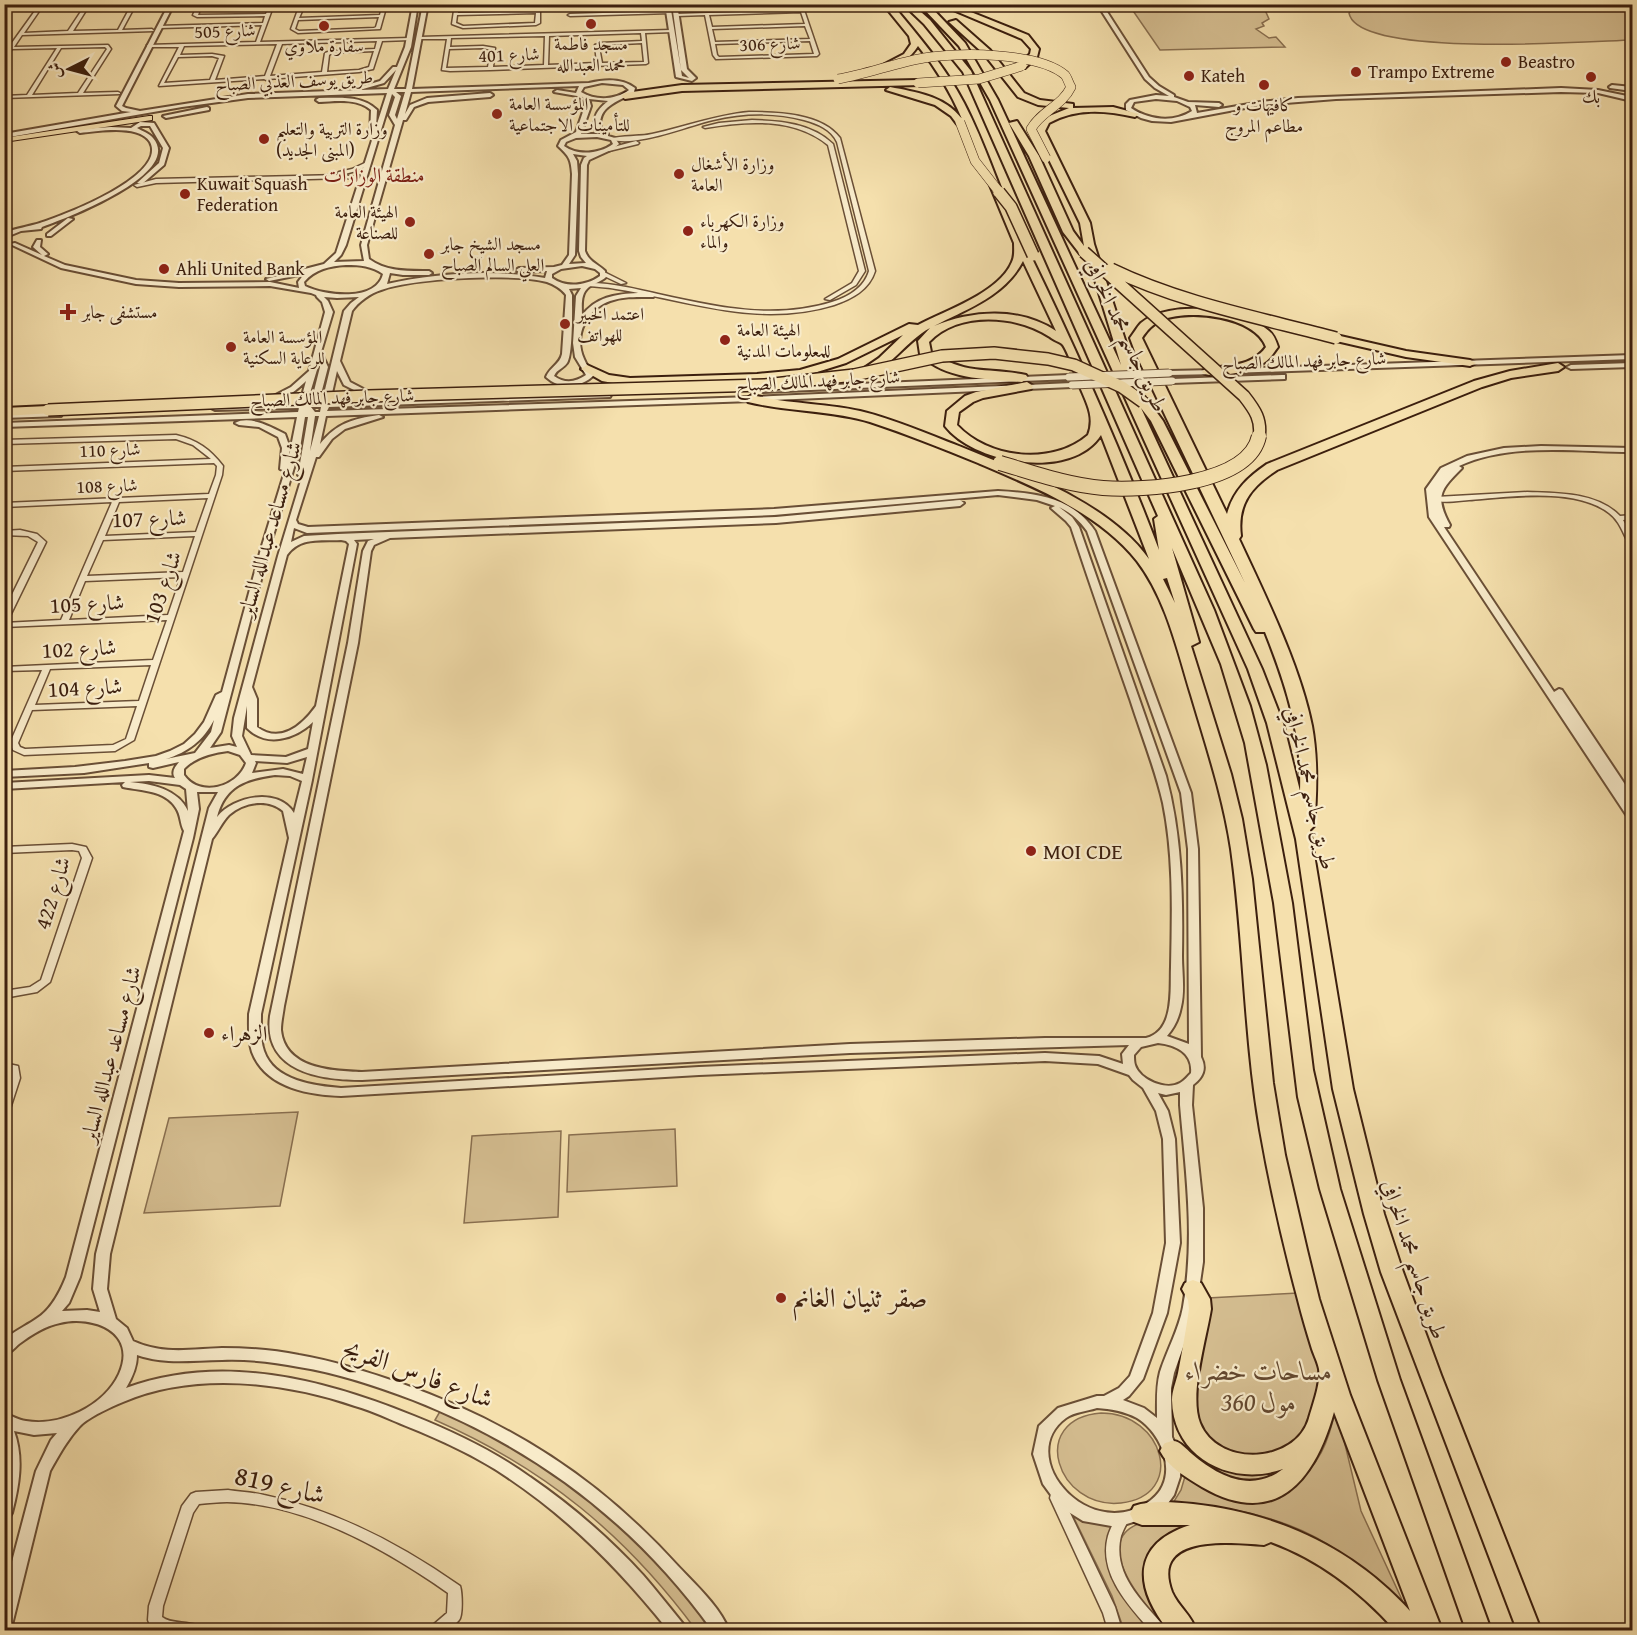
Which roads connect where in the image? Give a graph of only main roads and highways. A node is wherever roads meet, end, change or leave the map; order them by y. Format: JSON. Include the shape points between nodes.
{"nodes":[{"id":1,"x":887,"y":4,"type":"edge"},
{"id":2,"x":907,"y":4,"type":"edge"},
{"id":3,"x":923,"y":4,"type":"edge"},
{"id":4,"x":934,"y":4,"type":"edge"},
{"id":5,"x":943,"y":4,"type":"edge"},
{"id":6,"x":913,"y":34,"type":"junction"},
{"id":7,"x":974,"y":73,"type":"junction"},
{"id":8,"x":690,"y":76,"type":"road end"},
{"id":9,"x":679,"y":77,"type":"road end"},
{"id":10,"x":766,"y":78,"type":"junction"},
{"id":11,"x":723,"y":81,"type":"junction"},
{"id":12,"x":624,"y":83,"type":"road end"},
{"id":13,"x":824,"y":84,"type":"junction"},
{"id":14,"x":652,"y":86,"type":"junction"},
{"id":15,"x":622,"y":97,"type":"road end"},
{"id":16,"x":1139,"y":99,"type":"road end"},
{"id":17,"x":1135,"y":114,"type":"road end"},
{"id":18,"x":150,"y":118,"type":"road end"},
{"id":19,"x":964,"y":121,"type":"junction"},
{"id":20,"x":4,"y":140,"type":"edge"},
{"id":21,"x":1019,"y":243,"type":"junction"},
{"id":22,"x":1087,"y":248,"type":"junction"},
{"id":23,"x":1041,"y":271,"type":"junction"},
{"id":24,"x":1045,"y":295,"type":"junction"},
{"id":25,"x":972,"y":302,"type":"junction"},
{"id":26,"x":950,"y":313,"type":"junction"},
{"id":27,"x":1083,"y":331,"type":"junction"},
{"id":28,"x":1069,"y":347,"type":"junction"},
{"id":29,"x":1470,"y":363,"type":"road end"},
{"id":30,"x":1558,"y":367,"type":"road end"},
{"id":31,"x":587,"y":369,"type":"road end"},
{"id":32,"x":1208,"y":372,"type":"road end"},
{"id":33,"x":749,"y":385,"type":"junction"},
{"id":34,"x":766,"y":390,"type":"road end"},
{"id":35,"x":752,"y":399,"type":"road end"},
{"id":36,"x":4,"y":412,"type":"edge"},
{"id":37,"x":1097,"y":415,"type":"junction"},
{"id":38,"x":1145,"y":428,"type":"junction"},
{"id":39,"x":933,"y":441,"type":"junction"},
{"id":40,"x":1160,"y":506,"type":"junction"},
{"id":41,"x":1239,"y":554,"type":"junction"},
{"id":42,"x":1185,"y":646,"type":"junction"},
{"id":43,"x":1293,"y":684,"type":"junction"},
{"id":44,"x":1200,"y":701,"type":"junction"},
{"id":45,"x":1304,"y":838,"type":"junction"},
{"id":46,"x":1193,"y":1289,"type":"road end"},
{"id":47,"x":1330,"y":1371,"type":"junction"},
{"id":48,"x":1313,"y":1438,"type":"junction"},
{"id":49,"x":1168,"y":1444,"type":"road end"},
{"id":50,"x":1132,"y":1517,"type":"road end"},
{"id":51,"x":1286,"y":1535,"type":"junction"},
{"id":52,"x":1184,"y":1630,"type":"edge"},
{"id":53,"x":1411,"y":1630,"type":"edge"},
{"id":54,"x":1430,"y":1630,"type":"edge"},
{"id":55,"x":1479,"y":1630,"type":"edge"},
{"id":56,"x":1529,"y":1630,"type":"edge"}],
"edges":[{"from":1,"to":6,"type":"highway"},
{"from":2,"to":7,"type":"highway","name":"طريق جاسم محمد الخرافي"},
{"from":3,"to":7,"type":"highway","name":"طريق جاسم محمد الخرافي","via":[[962,45]]},
{"from":4,"to":16,"type":"highway","via":[[987,52],[1021,95],[1049,104],[1076,106]]},
{"from":5,"to":13,"type":"highway","bridge":true,"via":[[1025,37],[1035,49],[1034,55],[1022,66],[979,80]]},
{"from":6,"to":10,"type":"highway","via":[[915,44],[909,54],[879,68],[831,76]]},
{"from":6,"to":19,"type":"highway","via":[[944,75]]},
{"from":7,"to":19,"type":"highway","via":[[963,76],[970,92]]},
{"from":7,"to":22,"type":"highway","via":[[997,94],[1034,156],[1068,232]]},
{"from":7,"to":27,"type":"highway","name":"طريق جاسم محمد الخرافي"},
{"from":7,"to":38,"type":"highway","name":"طريق جاسم محمد الخرافي"},
{"from":8,"to":10,"type":"highway"},
{"from":9,"to":14,"type":"highway"},
{"from":10,"to":11,"type":"highway"},
{"from":11,"to":14,"type":"highway"},
{"from":11,"to":22,"type":"highway","bridge":true,"via":[[838,79],[945,55],[1001,56],[1044,65],[1065,75],[1071,87],[1066,98],[1035,120],[1031,129]]},
{"from":12,"to":14,"type":"highway"},
{"from":13,"to":15,"type":"highway","via":[[672,89]]},
{"from":13,"to":19,"type":"highway","via":[[883,88],[919,96],[947,108]]},
{"from":17,"to":22,"type":"highway","via":[[1075,111],[1049,118],[1040,127],[1085,223]]},
{"from":18,"to":20,"type":"main road"},
{"from":19,"to":21,"type":"highway"},
{"from":19,"to":23,"type":"highway","bridge":true,"via":[[977,166],[1008,202]]},
{"from":21,"to":24,"type":"highway"},
{"from":21,"to":25,"type":"highway","via":[[1021,254],[1012,273]]},
{"from":22,"to":29,"type":"highway","bridge":true,"via":[[1114,271],[1157,289],[1336,338]]},
{"from":22,"to":38,"type":"highway"},
{"from":22,"to":39,"type":"highway","bridge":true,"via":[[1244,396],[1261,428],[1259,441],[1250,454],[1221,473],[1160,488],[1137,489],[1082,485]]},
{"from":23,"to":24,"type":"highway"},
{"from":23,"to":27,"type":"highway","via":[[1067,319]]},
{"from":24,"to":28,"type":"highway"},
{"from":25,"to":26,"type":"highway"},
{"from":25,"to":31,"type":"highway","via":[[842,361],[795,374],[630,382],[606,378]]},
{"from":26,"to":33,"type":"highway","bridge":true,"via":[[834,367]]},
{"from":26,"to":34,"type":"highway","via":[[909,336],[866,373]]},
{"from":27,"to":40,"type":"highway","name":"طريق جاسم محمد الخرافي"},
{"from":28,"to":37,"type":"highway"},
{"from":28,"to":37,"type":"highway","via":[[1042,326],[994,316],[949,321],[929,332],[923,345],[943,365],[1024,382],[969,399],[953,411],[951,426],[963,440],[986,451],[1017,457],[1049,457],[1077,449],[1087,444],[1097,430]]},
{"from":30,"to":41,"type":"highway","via":[[1478,384],[1264,472],[1236,502],[1232,523]]},
{"from":32,"to":41,"type":"highway","via":[[1256,363],[1268,356],[1272,346],[1268,335],[1252,324],[1209,313],[1166,315],[1140,327],[1136,338],[1142,354]]},
{"from":33,"to":36,"type":"highway","bridge":true,"via":[[356,396]]},
{"from":33,"to":43,"type":"highway","bridge":true,"via":[[826,379],[960,355],[1013,355],[1064,363],[1116,382],[1143,402],[1157,421],[1273,654]]},
{"from":35,"to":39,"type":"highway","via":[[859,415]]},
{"from":37,"to":42,"type":"highway","via":[[1182,621]]},
{"from":38,"to":45,"type":"highway","name":"طريق جاسم محمد الخرافي","via":[[1255,669],[1275,723]]},
{"from":39,"to":42,"type":"highway","via":[[1032,481],[1113,529],[1146,563]]},
{"from":40,"to":44,"type":"highway","via":[[1164,543],[1188,622]]},
{"from":40,"to":55,"type":"highway","name":"طريق جاسم محمد الخرافي","via":[[1207,610],[1246,719],[1262,783],[1283,904],[1314,1123],[1381,1356]]},
{"from":41,"to":43,"type":"highway"},
{"from":42,"to":44,"type":"highway"},
{"from":43,"to":45,"type":"highway","via":[[1307,758],[1309,792]]},
{"from":44,"to":47,"type":"highway","via":[[1222,766],[1236,830],[1260,1060],[1276,1160],[1306,1293]]},
{"from":45,"to":56,"type":"highway","name":"طريق جاسم محمد الخرافي","via":[[1343,1089],[1374,1214],[1426,1365]]},
{"from":46,"to":48,"type":"highway","via":[[1200,1309],[1184,1404],[1198,1442],[1220,1458],[1252,1467],[1285,1459]]},
{"from":47,"to":48,"type":"highway","via":[[1322,1417]]},
{"from":47,"to":54,"type":"highway"},
{"from":48,"to":49,"type":"highway","via":[[1294,1474],[1271,1488],[1257,1491],[1214,1484],[1192,1470]]},
{"from":50,"to":51,"type":"highway","via":[[1166,1512],[1214,1515]]},
{"from":51,"to":52,"type":"highway","via":[[1228,1532],[1203,1534],[1172,1544],[1158,1561],[1156,1583],[1164,1604]]},
{"from":51,"to":53,"type":"highway","via":[[1324,1554],[1353,1575]]}]}
